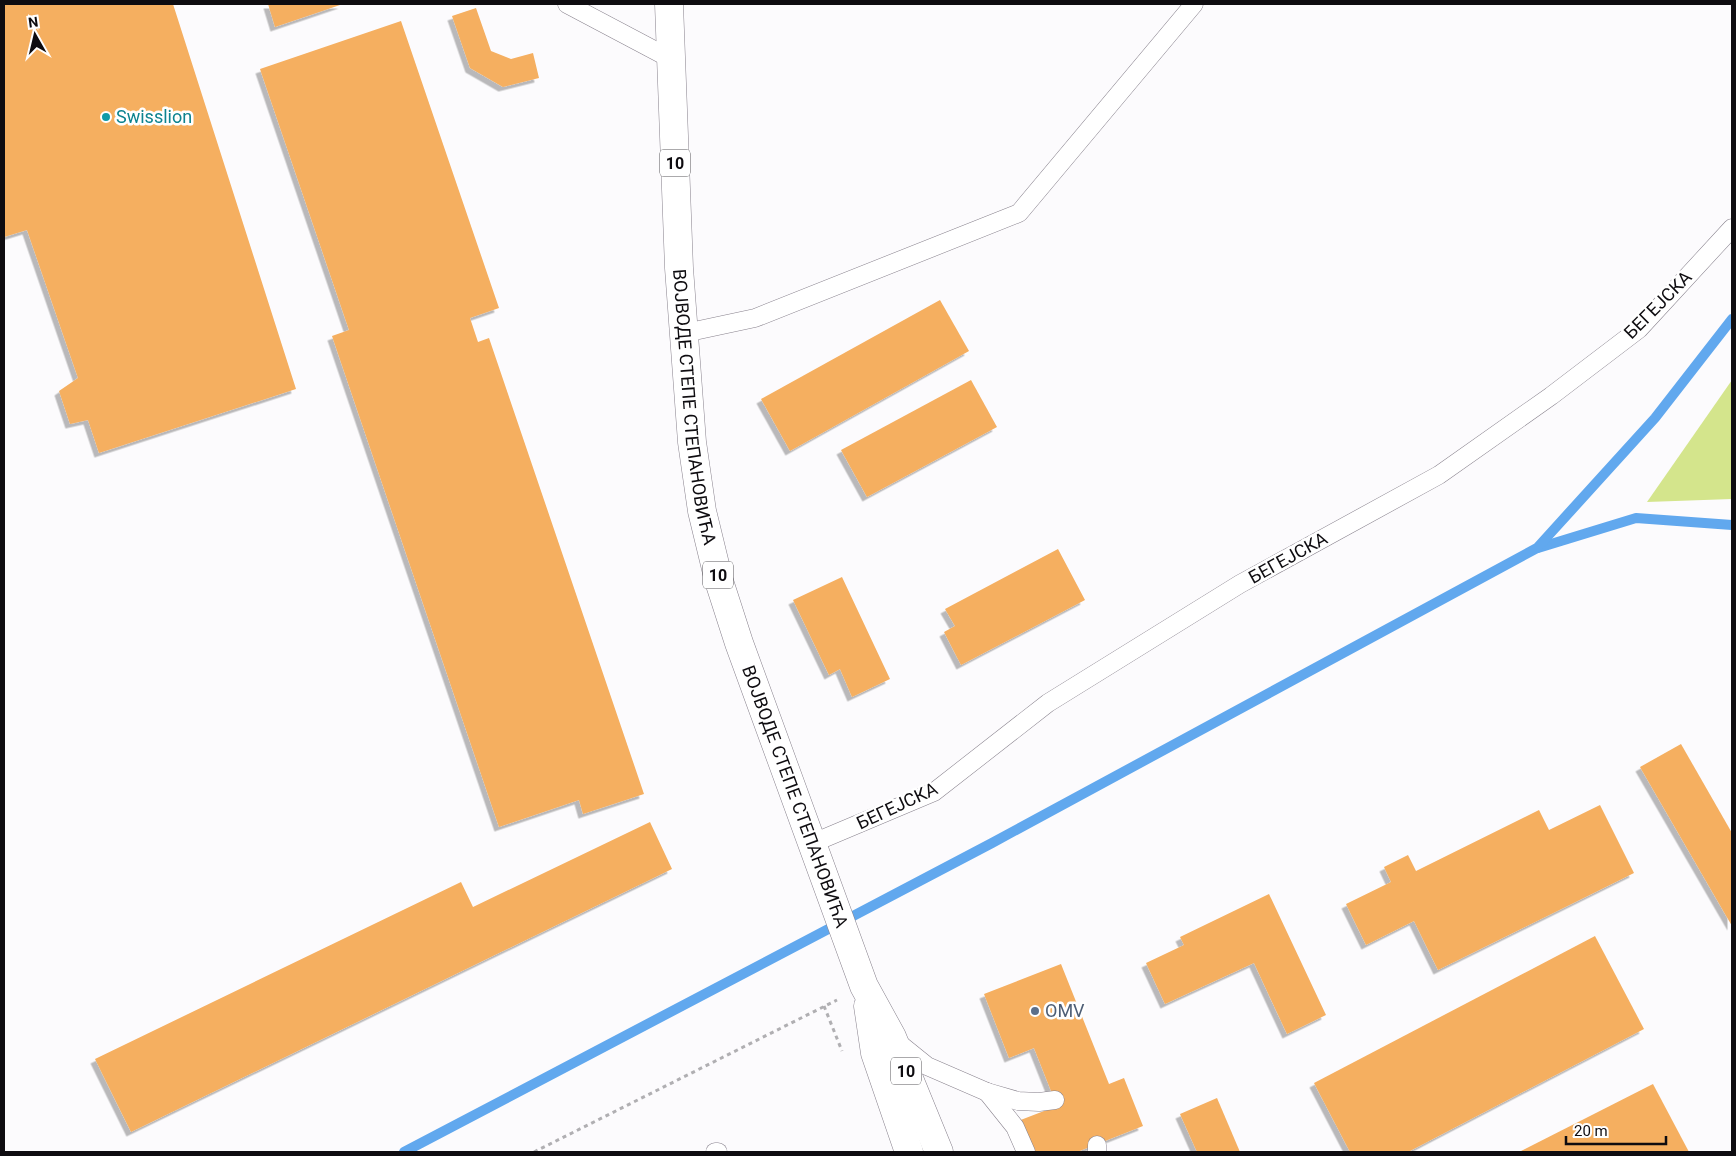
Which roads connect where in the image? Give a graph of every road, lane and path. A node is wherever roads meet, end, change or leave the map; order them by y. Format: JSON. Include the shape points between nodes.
{"nodes":[{"id":1,"x":567,"y":4,"type":"edge"},
{"id":2,"x":669,"y":4,"type":"edge"},
{"id":3,"x":1194,"y":4,"type":"edge"},
{"id":4,"x":671,"y":59,"type":"junction"},
{"id":5,"x":1732,"y":228,"type":"edge"},
{"id":6,"x":684,"y":333,"type":"junction"},
{"id":7,"x":817,"y":855,"type":"junction"},
{"id":8,"x":864,"y":984,"type":"junction"},
{"id":9,"x":892,"y":1038,"type":"junction"},
{"id":10,"x":987,"y":1092,"type":"junction"},
{"id":11,"x":1055,"y":1100,"type":"dead end"},
{"id":12,"x":534,"y":1152,"type":"edge"},
{"id":13,"x":909,"y":1152,"type":"edge"},
{"id":14,"x":939,"y":1152,"type":"edge"},
{"id":15,"x":1026,"y":1152,"type":"edge"}],
"edges":[{"from":1,"to":4,"type":"lane"},
{"from":2,"to":4,"type":"main road","name":"ВОЈВОДЕ СТЕПЕ СТЕПАНОВИЋА","number":"10"},
{"from":3,"to":6,"type":"lane","via":[[1019,213],[755,318]]},
{"from":4,"to":6,"type":"main road","name":"ВОЈВОДЕ СТЕПЕ СТЕПАНОВИЋА","number":"10"},
{"from":5,"to":7,"type":"lane","name":"БЕГЕЈСКА","via":[[1639,329],[1439,475],[1240,584],[1048,702],[934,792]]},
{"from":6,"to":7,"type":"main road","name":"ВОЈВОДЕ СТЕПЕ СТЕПАНОВИЋА","number":"10","via":[[692,442],[702,511],[719,581]]},
{"from":7,"to":8,"type":"main road","name":"ВОЈВОДЕ СТЕПЕ СТЕПАНОВИЋА","number":"10"},
{"from":8,"to":9,"type":"main road","name":"ВОЈВОДЕ СТЕПЕ СТЕПАНОВИЋА","number":"10"},
{"from":8,"to":12,"type":"path"},
{"from":8,"to":13,"type":"main road","name":"ВОЈВОДЕ СТЕПЕ СТЕПАНОВИЋА","number":"10","via":[[875,1053]]},
{"from":9,"to":10,"type":"lane","via":[[927,1066]]},
{"from":9,"to":14,"type":"main road","name":"ВОЈВОДЕ СТЕПЕ СТЕПАНОВИЋА","number":"10"},
{"from":10,"to":11,"type":"lane","via":[[1018,1101]]},
{"from":10,"to":15,"type":"lane","via":[[1015,1127]]}]}
